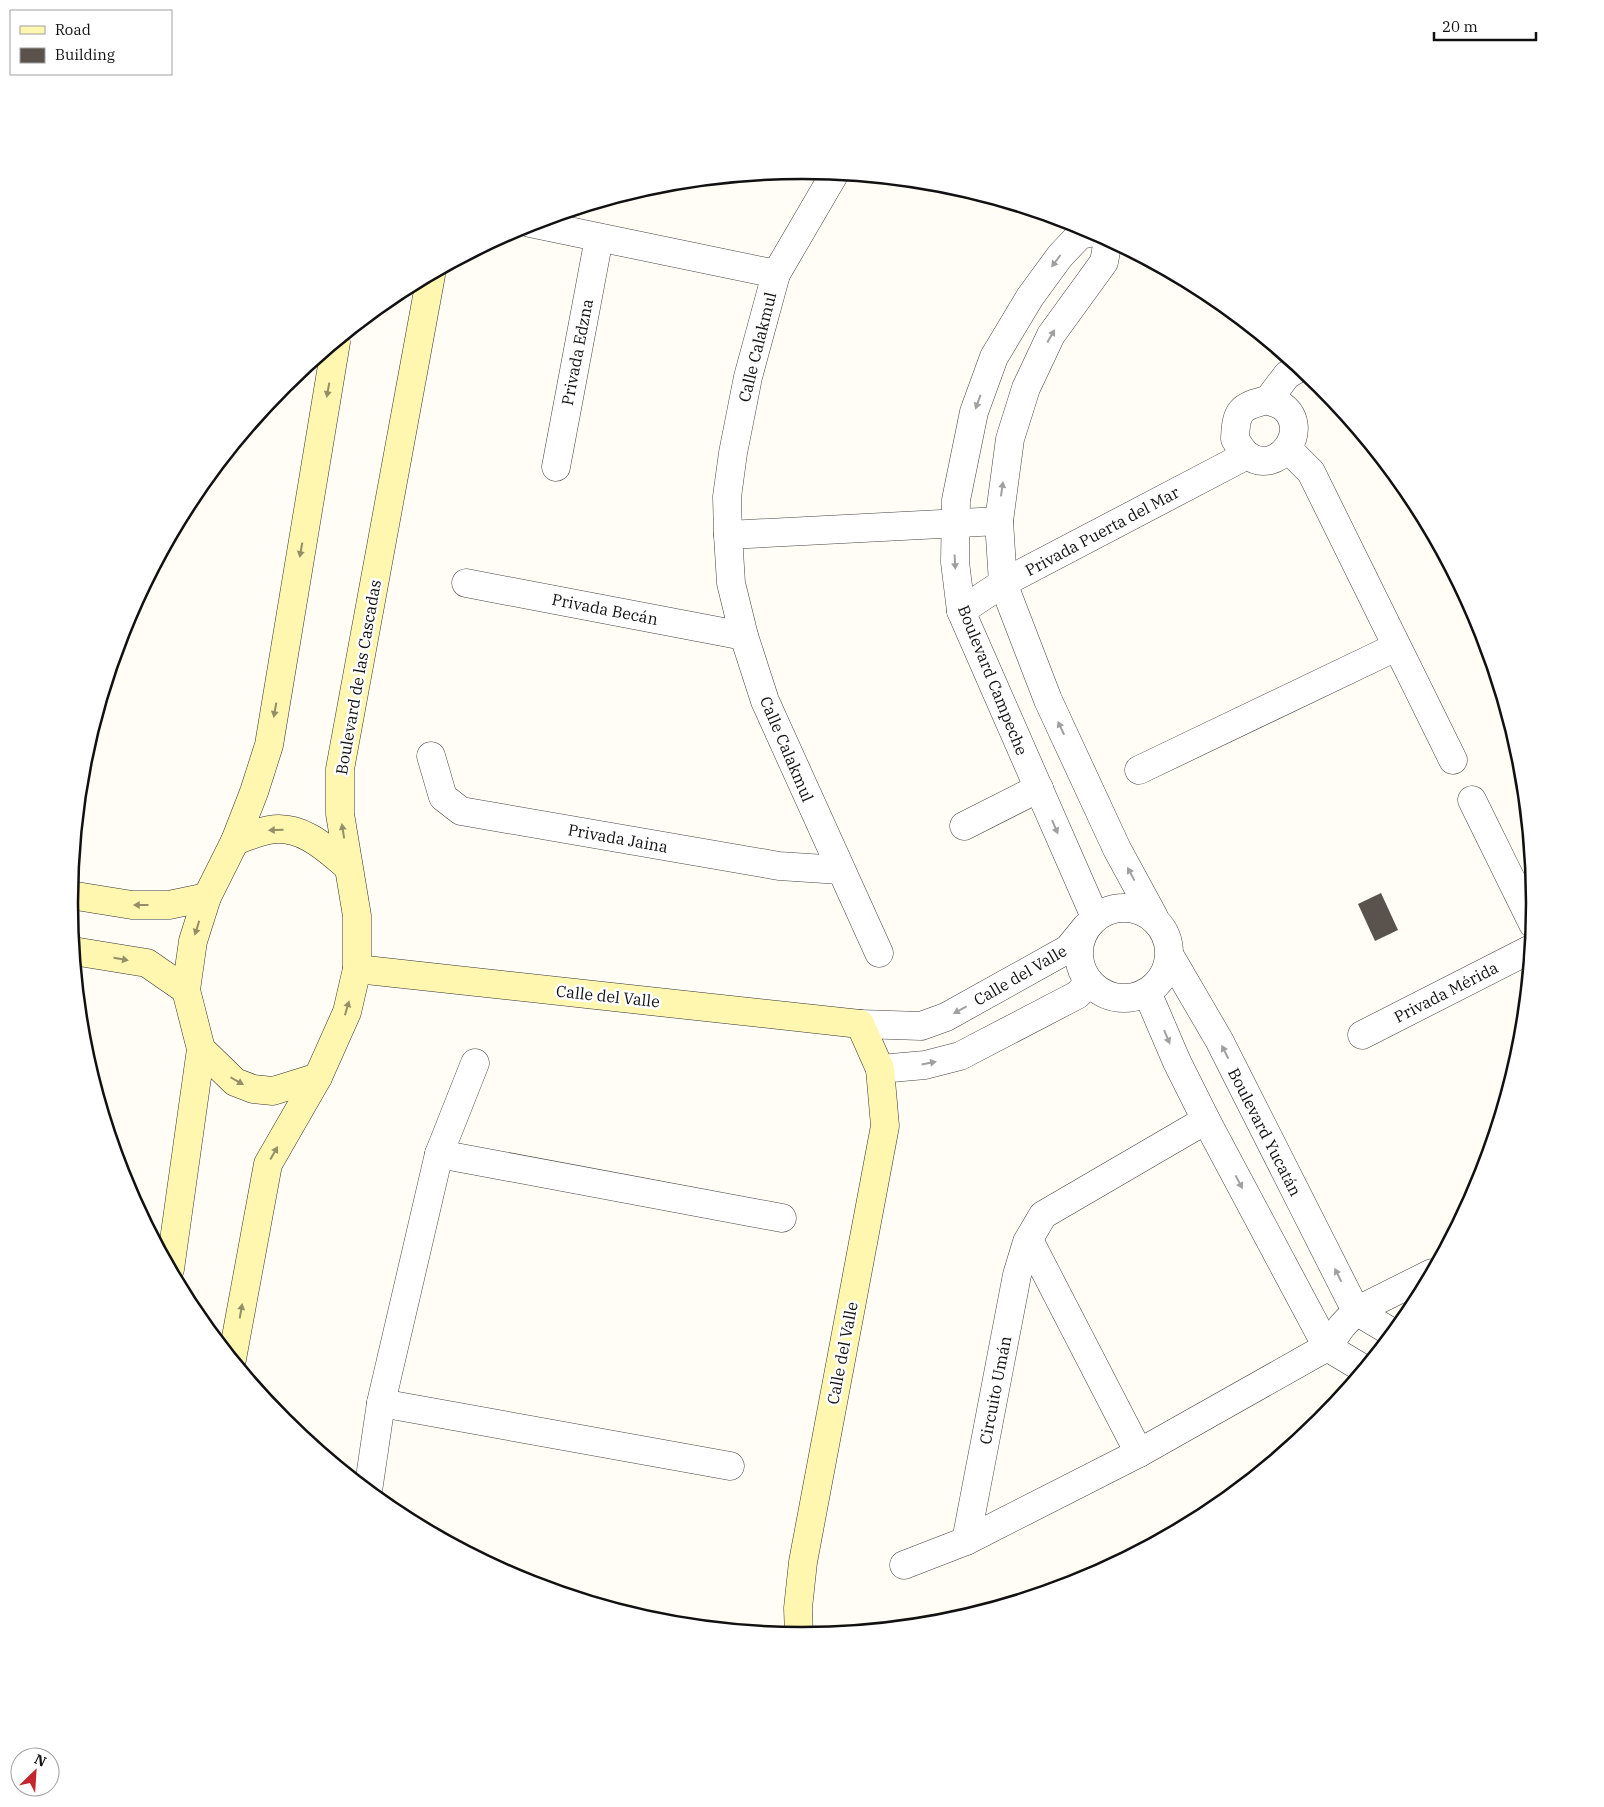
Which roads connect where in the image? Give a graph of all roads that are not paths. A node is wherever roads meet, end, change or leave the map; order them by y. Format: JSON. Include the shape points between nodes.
{"nodes":[{"id":1,"x":831,"y":180,"type":"edge"},
{"id":2,"x":544,"y":227,"type":"edge"},
{"id":3,"x":1081,"y":235,"type":"edge"},
{"id":4,"x":599,"y":238,"type":"junction"},
{"id":5,"x":1107,"y":247,"type":"edge"},
{"id":6,"x":776,"y":274,"type":"junction"},
{"id":7,"x":429,"y":282,"type":"edge"},
{"id":8,"x":335,"y":350,"type":"edge"},
{"id":9,"x":1293,"y":371,"type":"edge"},
{"id":10,"x":1268,"y":400,"type":"junction"},
{"id":11,"x":1288,"y":448,"type":"junction"},
{"id":12,"x":1246,"y":455,"type":"junction"},
{"id":13,"x":556,"y":466,"type":"dead end"},
{"id":14,"x":999,"y":521,"type":"junction"},
{"id":15,"x":955,"y":524,"type":"junction"},
{"id":16,"x":728,"y":535,"type":"junction"},
{"id":17,"x":466,"y":583,"type":"dead end"},
{"id":18,"x":1003,"y":583,"type":"junction"},
{"id":19,"x":960,"y":611,"type":"junction"},
{"id":20,"x":744,"y":636,"type":"junction"},
{"id":21,"x":1396,"y":647,"type":"junction"},
{"id":22,"x":431,"y":756,"type":"dead end"},
{"id":23,"x":1453,"y":760,"type":"dead end"},
{"id":24,"x":1139,"y":770,"type":"dead end"},
{"id":25,"x":1039,"y":788,"type":"junction"},
{"id":26,"x":1472,"y":800,"type":"dead end"},
{"id":27,"x":964,"y":826,"type":"dead end"},
{"id":28,"x":236,"y":841,"type":"junction"},
{"id":29,"x":348,"y":867,"type":"junction"},
{"id":30,"x":840,"y":870,"type":"junction"},
{"id":31,"x":78,"y":896,"type":"edge"},
{"id":32,"x":207,"y":897,"type":"junction"},
{"id":33,"x":1526,"y":910,"type":"edge"},
{"id":34,"x":1154,"y":918,"type":"junction"},
{"id":35,"x":1091,"y":922,"type":"junction"},
{"id":36,"x":79,"y":952,"type":"edge"},
{"id":37,"x":1525,"y":952,"type":"edge"},
{"id":38,"x":879,"y":953,"type":"dead end"},
{"id":39,"x":1170,"y":956,"type":"junction"},
{"id":40,"x":357,"y":969,"type":"junction"},
{"id":41,"x":1089,"y":983,"type":"junction"},
{"id":42,"x":186,"y":990,"type":"junction"},
{"id":43,"x":1147,"y":992,"type":"junction"},
{"id":44,"x":860,"y":1024,"type":"junction"},
{"id":45,"x":1362,"y":1034,"type":"dead end"},
{"id":46,"x":201,"y":1049,"type":"junction"},
{"id":47,"x":475,"y":1063,"type":"dead end"},
{"id":48,"x":880,"y":1069,"type":"junction"},
{"id":49,"x":318,"y":1077,"type":"junction"},
{"id":50,"x":1206,"y":1120,"type":"junction"},
{"id":51,"x":439,"y":1154,"type":"junction"},
{"id":52,"x":782,"y":1218,"type":"dead end"},
{"id":53,"x":1029,"y":1240,"type":"junction"},
{"id":54,"x":171,"y":1259,"type":"edge"},
{"id":55,"x":1421,"y":1278,"type":"edge"},
{"id":56,"x":1356,"y":1311,"type":"junction"},
{"id":57,"x":1388,"y":1330,"type":"edge"},
{"id":58,"x":1327,"y":1346,"type":"junction"},
{"id":59,"x":233,"y":1352,"type":"edge"},
{"id":60,"x":1359,"y":1366,"type":"edge"},
{"id":61,"x":381,"y":1403,"type":"junction"},
{"id":62,"x":1139,"y":1453,"type":"junction"},
{"id":63,"x":730,"y":1466,"type":"dead end"},
{"id":64,"x":369,"y":1484,"type":"edge"},
{"id":65,"x":966,"y":1541,"type":"junction"},
{"id":66,"x":904,"y":1565,"type":"dead end"},
{"id":67,"x":799,"y":1628,"type":"edge"}],
"edges":[{"from":1,"to":6,"type":"street","name":"Calle Calakmul"},
{"from":2,"to":4,"type":"street"},
{"from":3,"to":15,"type":"street","name":"Boulevard Campeche","one_way":true,"via":[[1060,256],[1030,297],[994,357],[974,412],[956,500]]},
{"from":4,"to":6,"type":"street"},
{"from":4,"to":13,"type":"street","name":"Privada Edzna"},
{"from":14,"to":5,"type":"street","one_way":true,"via":[[1010,439],[1026,388],[1051,335],[1104,262]]},
{"from":6,"to":16,"type":"street","name":"Calle Calakmul","via":[[748,378],[733,453],[726,497]]},
{"from":29,"to":7,"type":"main road","name":"Boulevard de las Cascadas","one_way":true,"via":[[340,814],[340,768]]},
{"from":8,"to":28,"type":"main road","one_way":true,"via":[[269,745]]},
{"from":9,"to":10,"type":"street"},
{"from":10,"to":11,"type":"street","via":[[1282,406],[1292,418],[1294,434]]},
{"from":10,"to":12,"type":"street","via":[[1248,404],[1236,419],[1235,439]]},
{"from":11,"to":12,"type":"street","via":[[1276,458],[1261,460]]},
{"from":11,"to":21,"type":"street","via":[[1310,472]]},
{"from":12,"to":18,"type":"street","name":"Privada Puerta del Mar"},
{"from":14,"to":15,"type":"street"},
{"from":14,"to":18,"type":"street"},
{"from":15,"to":16,"type":"street"},
{"from":15,"to":19,"type":"street","name":"Boulevard Campeche","one_way":true},
{"from":16,"to":20,"type":"street","name":"Calle Calakmul","via":[[731,583]]},
{"from":17,"to":20,"type":"street","name":"Privada Becán"},
{"from":18,"to":19,"type":"street","name":"Privada Puerta del Mar"},
{"from":34,"to":18,"type":"street","one_way":true,"via":[[1117,848],[1048,700]]},
{"from":19,"to":25,"type":"street","name":"Boulevard Campeche"},
{"from":20,"to":30,"type":"street","name":"Calle Calakmul","via":[[765,701]]},
{"from":21,"to":23,"type":"street"},
{"from":21,"to":24,"type":"street"},
{"from":22,"to":30,"type":"street","name":"Privada Jaina","via":[[443,797],[461,811],[779,866]]},
{"from":25,"to":27,"type":"street"},
{"from":25,"to":35,"type":"street","name":"Boulevard Campeche","one_way":true},
{"from":26,"to":33,"type":"street"},
{"from":29,"to":28,"type":"main road","one_way":true,"via":[[317,841],[295,830],[270,830]]},
{"from":28,"to":32,"type":"main road"},
{"from":29,"to":40,"type":"main road","name":"Boulevard de las Cascadas","via":[[358,916]]},
{"from":30,"to":38,"type":"street","name":"Calle Calakmul"},
{"from":32,"to":31,"type":"main road","one_way":true,"via":[[169,906],[132,905]]},
{"from":32,"to":42,"type":"main road","one_way":true,"via":[[193,941]]},
{"from":34,"to":35,"type":"street","via":[[1140,910],[1124,907],[1108,910]]},
{"from":34,"to":39,"type":"street","via":[[1169,942]]},
{"from":35,"to":41,"type":"street","via":[[1079,942],[1079,960]]},
{"from":35,"to":44,"type":"street","name":"Calle del Valle","one_way":true,"via":[[1068,950],[946,1017],[921,1026]]},
{"from":36,"to":42,"type":"main road","one_way":true,"via":[[147,963]]},
{"from":37,"to":45,"type":"street","name":"Privada Mérida"},
{"from":39,"to":43,"type":"street","via":[[1167,971]]},
{"from":56,"to":39,"type":"street","name":"Boulevard Yucatán","one_way":true,"via":[[1219,1040]]},
{"from":40,"to":44,"type":"main road","name":"Calle del Valle"},
{"from":49,"to":40,"type":"main road","name":"Boulevard de las Cascadas","one_way":true,"via":[[347,1012]]},
{"from":41,"to":43,"type":"street","via":[[1113,997],[1131,998]]},
{"from":48,"to":41,"type":"street","one_way":true,"via":[[925,1065],[960,1056],[1077,994]]},
{"from":42,"to":46,"type":"main road"},
{"from":43,"to":50,"type":"street","one_way":true},
{"from":44,"to":48,"type":"main road","name":"Calle del Valle"},
{"from":46,"to":49,"type":"main road","one_way":true,"via":[[235,1082],[253,1089],[273,1091]]},
{"from":46,"to":54,"type":"main road"},
{"from":47,"to":51,"type":"street"},
{"from":48,"to":67,"type":"main road","name":"Calle del Valle","via":[[885,1126],[803,1562]]},
{"from":59,"to":49,"type":"main road","name":"Boulevard de las Cascadas","one_way":true,"via":[[268,1164]]},
{"from":50,"to":53,"type":"street","name":"Circuito Umán","via":[[1043,1215]]},
{"from":50,"to":58,"type":"street","one_way":true},
{"from":51,"to":52,"type":"street"},
{"from":51,"to":61,"type":"street"},
{"from":53,"to":62,"type":"street"},
{"from":53,"to":65,"type":"street","name":"Circuito Umán","via":[[1017,1274]]},
{"from":55,"to":56,"type":"street"},
{"from":56,"to":57,"type":"street"},
{"from":56,"to":58,"type":"street"},
{"from":58,"to":60,"type":"street"},
{"from":58,"to":62,"type":"street"},
{"from":61,"to":63,"type":"street"},
{"from":61,"to":64,"type":"street"},
{"from":62,"to":65,"type":"street"},
{"from":65,"to":66,"type":"street"}]}
